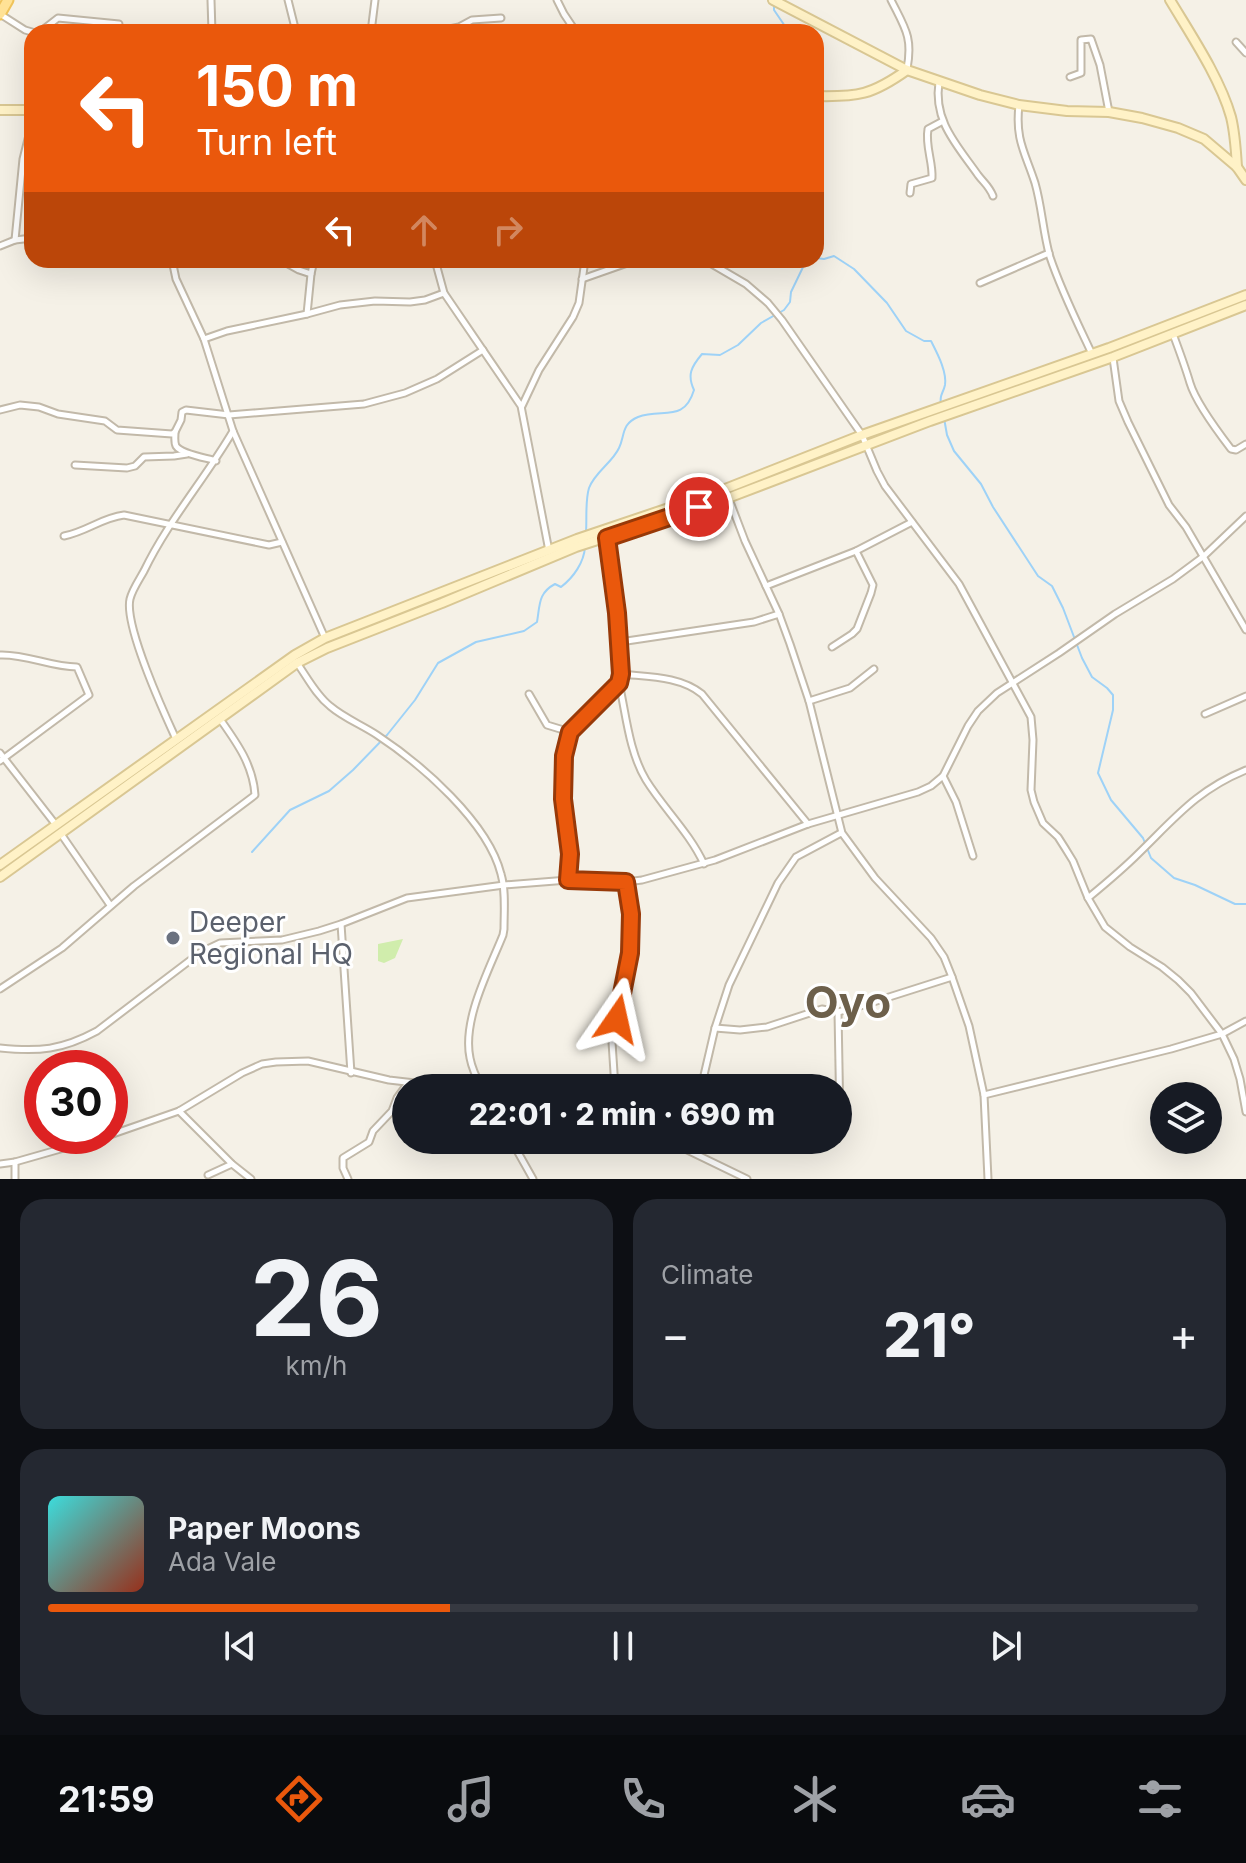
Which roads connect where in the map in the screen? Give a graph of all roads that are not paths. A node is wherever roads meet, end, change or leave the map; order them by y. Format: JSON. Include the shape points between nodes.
{"nodes":[{"id":1,"x":8,"y":0,"type":"edge"},
{"id":2,"x":211,"y":0,"type":"edge"},
{"id":3,"x":288,"y":0,"type":"edge"},
{"id":4,"x":375,"y":0,"type":"edge"},
{"id":5,"x":557,"y":0,"type":"edge"},
{"id":6,"x":891,"y":0,"type":"edge"},
{"id":7,"x":1170,"y":0,"type":"edge"},
{"id":8,"x":777,"y":2,"type":"edge"},
{"id":9,"x":0,"y":14,"type":"edge"},
{"id":10,"x":501,"y":18,"type":"dead end"},
{"id":11,"x":50,"y":24,"type":"edge"},
{"id":12,"x":119,"y":24,"type":"dead end"},
{"id":13,"x":212,"y":24,"type":"edge"},
{"id":14,"x":294,"y":24,"type":"edge"},
{"id":15,"x":372,"y":24,"type":"edge"},
{"id":16,"x":465,"y":24,"type":"edge"},
{"id":17,"x":571,"y":24,"type":"edge"},
{"id":18,"x":819,"y":24,"type":"edge"},
{"id":19,"x":824,"y":27,"type":"edge"},
{"id":20,"x":24,"y":29,"type":"edge"},
{"id":21,"x":1236,"y":42,"type":"dead end"},
{"id":22,"x":1246,"y":53,"type":"edge"},
{"id":23,"x":907,"y":70,"type":"junction"},
{"id":24,"x":1070,"y":77,"type":"dead end"},
{"id":25,"x":939,"y":81,"type":"junction"},
{"id":26,"x":824,"y":96,"type":"edge"},
{"id":27,"x":1019,"y":105,"type":"junction"},
{"id":28,"x":0,"y":110,"type":"edge"},
{"id":29,"x":20,"y":110,"type":"junction"},
{"id":30,"x":24,"y":110,"type":"edge"},
{"id":31,"x":1109,"y":112,"type":"junction"},
{"id":32,"x":24,"y":114,"type":"edge"},
{"id":33,"x":943,"y":121,"type":"junction"},
{"id":34,"x":24,"y":155,"type":"edge"},
{"id":35,"x":1237,"y":167,"type":"junction"},
{"id":36,"x":1246,"y":180,"type":"edge"},
{"id":37,"x":910,"y":193,"type":"dead end"},
{"id":38,"x":993,"y":196,"type":"dead end"},
{"id":39,"x":24,"y":239,"type":"edge"},
{"id":40,"x":15,"y":240,"type":"junction"},
{"id":41,"x":0,"y":246,"type":"edge"},
{"id":42,"x":1049,"y":253,"type":"junction"},
{"id":43,"x":174,"y":268,"type":"edge"},
{"id":44,"x":295,"y":268,"type":"edge"},
{"id":45,"x":312,"y":268,"type":"edge"},
{"id":46,"x":437,"y":268,"type":"edge"},
{"id":47,"x":584,"y":268,"type":"edge"},
{"id":48,"x":613,"y":268,"type":"edge"},
{"id":49,"x":719,"y":268,"type":"edge"},
{"id":50,"x":311,"y":274,"type":"junction"},
{"id":51,"x":582,"y":279,"type":"junction"},
{"id":52,"x":980,"y":283,"type":"dead end"},
{"id":53,"x":444,"y":293,"type":"junction"},
{"id":54,"x":1246,"y":295,"type":"edge"},
{"id":55,"x":1246,"y":305,"type":"edge"},
{"id":56,"x":307,"y":314,"type":"junction"},
{"id":57,"x":1173,"y":333,"type":"junction"},
{"id":58,"x":1149,"y":338,"type":"junction"},
{"id":59,"x":204,"y":339,"type":"junction"},
{"id":60,"x":483,"y":350,"type":"junction"},
{"id":61,"x":1092,"y":354,"type":"junction"},
{"id":62,"x":1113,"y":357,"type":"junction"},
{"id":63,"x":962,"y":404,"type":"junction"},
{"id":64,"x":521,"y":406,"type":"junction"},
{"id":65,"x":0,"y":410,"type":"edge"},
{"id":66,"x":229,"y":415,"type":"junction"},
{"id":67,"x":927,"y":417,"type":"junction"},
{"id":68,"x":233,"y":431,"type":"junction"},
{"id":69,"x":175,"y":432,"type":"junction"},
{"id":70,"x":862,"y":435,"type":"junction"},
{"id":71,"x":1246,"y":444,"type":"edge"},
{"id":72,"x":867,"y":446,"type":"junction"},
{"id":73,"x":188,"y":454,"type":"junction"},
{"id":74,"x":216,"y":461,"type":"junction"},
{"id":75,"x":75,"y":465,"type":"dead end"},
{"id":76,"x":728,"y":498,"type":"junction"},
{"id":77,"x":1246,"y":516,"type":"edge"},
{"id":78,"x":912,"y":522,"type":"junction"},
{"id":79,"x":639,"y":523,"type":"junction"},
{"id":80,"x":170,"y":524,"type":"junction"},
{"id":81,"x":64,"y":536,"type":"dead end"},
{"id":82,"x":596,"y":538,"type":"junction"},
{"id":83,"x":607,"y":538,"type":"junction"},
{"id":84,"x":282,"y":542,"type":"junction"},
{"id":85,"x":576,"y":543,"type":"junction"},
{"id":86,"x":549,"y":551,"type":"junction"},
{"id":87,"x":856,"y":551,"type":"junction"},
{"id":88,"x":1204,"y":556,"type":"junction"},
{"id":89,"x":766,"y":586,"type":"junction"},
{"id":90,"x":440,"y":599,"type":"junction"},
{"id":91,"x":779,"y":614,"type":"junction"},
{"id":92,"x":1246,"y":630,"type":"edge"},
{"id":93,"x":325,"y":638,"type":"junction"},
{"id":94,"x":620,"y":642,"type":"junction"},
{"id":95,"x":832,"y":647,"type":"dead end"},
{"id":96,"x":0,"y":655,"type":"edge"},
{"id":97,"x":297,"y":663,"type":"junction"},
{"id":98,"x":874,"y":669,"type":"dead end"},
{"id":99,"x":621,"y":674,"type":"junction"},
{"id":100,"x":619,"y":683,"type":"junction"},
{"id":101,"x":1013,"y":683,"type":"junction"},
{"id":102,"x":529,"y":694,"type":"dead end"},
{"id":103,"x":1246,"y":696,"type":"edge"},
{"id":104,"x":809,"y":701,"type":"junction"},
{"id":105,"x":1205,"y":714,"type":"dead end"},
{"id":106,"x":219,"y":718,"type":"junction"},
{"id":107,"x":570,"y":732,"type":"junction"},
{"id":108,"x":176,"y":739,"type":"junction"},
{"id":109,"x":1,"y":757,"type":"edge"},
{"id":110,"x":1246,"y":770,"type":"edge"},
{"id":111,"x":943,"y":776,"type":"junction"},
{"id":112,"x":131,"y":777,"type":"junction"},
{"id":113,"x":838,"y":815,"type":"junction"},
{"id":114,"x":808,"y":824,"type":"junction"},
{"id":115,"x":58,"y":829,"type":"junction"},
{"id":116,"x":842,"y":833,"type":"junction"},
{"id":117,"x":973,"y":856,"type":"dead end"},
{"id":118,"x":704,"y":864,"type":"junction"},
{"id":119,"x":2,"y":869,"type":"edge"},
{"id":120,"x":568,"y":880,"type":"junction"},
{"id":121,"x":626,"y":882,"type":"junction"},
{"id":122,"x":504,"y":885,"type":"junction"},
{"id":123,"x":1088,"y":898,"type":"junction"},
{"id":124,"x":110,"y":905,"type":"junction"},
{"id":125,"x":341,"y":924,"type":"junction"},
{"id":126,"x":952,"y":977,"type":"junction"},
{"id":127,"x":0,"y":989,"type":"edge"},
{"id":128,"x":838,"y":1012,"type":"junction"},
{"id":129,"x":1246,"y":1021,"type":"edge"},
{"id":130,"x":715,"y":1028,"type":"junction"},
{"id":131,"x":1222,"y":1034,"type":"junction"},
{"id":132,"x":0,"y":1048,"type":"edge"},
{"id":133,"x":351,"y":1073,"type":"junction"},
{"id":134,"x":476,"y":1074,"type":"edge"},
{"id":135,"x":614,"y":1074,"type":"edge"},
{"id":136,"x":704,"y":1074,"type":"edge"},
{"id":137,"x":839,"y":1074,"type":"edge"},
{"id":138,"x":392,"y":1080,"type":"edge"},
{"id":139,"x":984,"y":1095,"type":"junction"},
{"id":140,"x":179,"y":1111,"type":"junction"},
{"id":141,"x":392,"y":1111,"type":"edge"},
{"id":142,"x":1246,"y":1112,"type":"edge"},
{"id":143,"x":128,"y":1128,"type":"edge"},
{"id":144,"x":43,"y":1154,"type":"edge"},
{"id":145,"x":519,"y":1154,"type":"edge"},
{"id":146,"x":695,"y":1154,"type":"edge"},
{"id":147,"x":15,"y":1162,"type":"junction"},
{"id":148,"x":0,"y":1164,"type":"edge"},
{"id":149,"x":232,"y":1164,"type":"junction"},
{"id":150,"x":208,"y":1175,"type":"dead end"},
{"id":151,"x":15,"y":1179,"type":"edge"},
{"id":152,"x":251,"y":1179,"type":"edge"},
{"id":153,"x":348,"y":1179,"type":"edge"},
{"id":154,"x":533,"y":1179,"type":"edge"},
{"id":155,"x":747,"y":1179,"type":"edge"},
{"id":156,"x":988,"y":1179,"type":"edge"}],
"edges":[{"from":1,"to":9,"type":"main road"},
{"from":2,"to":13,"type":"street"},
{"from":3,"to":14,"type":"street"},
{"from":4,"to":15,"type":"street"},
{"from":5,"to":17,"type":"street"},
{"from":6,"to":23,"type":"street","via":[[908,35]]},
{"from":7,"to":35,"type":"main road","via":[[1220,89],[1235,133]]},
{"from":8,"to":18,"type":"main road"},
{"from":9,"to":20,"type":"street"},
{"from":10,"to":16,"type":"street"},
{"from":11,"to":12,"type":"street","via":[[58,18]]},
{"from":19,"to":23,"type":"main road"},
{"from":21,"to":22,"type":"street"},
{"from":23,"to":25,"type":"main road"},
{"from":23,"to":26,"type":"main road","via":[[865,93]]},
{"from":24,"to":31,"type":"street","via":[[1081,73],[1081,40],[1091,39]]},
{"from":25,"to":27,"type":"main road"},
{"from":25,"to":33,"type":"street"},
{"from":27,"to":31,"type":"main road"},
{"from":27,"to":42,"type":"street","via":[[1016,126],[1035,183]]},
{"from":28,"to":29,"type":"main road"},
{"from":29,"to":30,"type":"main road"},
{"from":29,"to":32,"type":"street"},
{"from":31,"to":35,"type":"main road","via":[[1204,139]]},
{"from":33,"to":37,"type":"street","via":[[926,134],[934,175],[911,184]]},
{"from":33,"to":38,"type":"street"},
{"from":34,"to":40,"type":"street"},
{"from":35,"to":36,"type":"main road"},
{"from":39,"to":40,"type":"street"},
{"from":40,"to":41,"type":"street"},
{"from":42,"to":52,"type":"street"},
{"from":42,"to":61,"type":"street"},
{"from":43,"to":59,"type":"street"},
{"from":44,"to":50,"type":"street"},
{"from":45,"to":50,"type":"street"},
{"from":46,"to":53,"type":"street"},
{"from":47,"to":51,"type":"street"},
{"from":48,"to":51,"type":"street"},
{"from":49,"to":70,"type":"street","via":[[768,303]]},
{"from":50,"to":56,"type":"street"},
{"from":51,"to":64,"type":"street","via":[[573,317]]},
{"from":53,"to":56,"type":"street"},
{"from":53,"to":60,"type":"street"},
{"from":54,"to":58,"type":"main road"},
{"from":55,"to":57,"type":"main road"},
{"from":56,"to":59,"type":"street"},
{"from":57,"to":58,"type":"main road"},
{"from":57,"to":71,"type":"street","via":[[1191,386],[1211,422],[1231,449]]},
{"from":58,"to":61,"type":"main road"},
{"from":58,"to":62,"type":"main road"},
{"from":59,"to":66,"type":"street"},
{"from":60,"to":64,"type":"street"},
{"from":60,"to":66,"type":"street","via":[[437,379],[364,404]]},
{"from":61,"to":63,"type":"main road"},
{"from":62,"to":63,"type":"main road"},
{"from":62,"to":88,"type":"street","via":[[1123,412],[1169,505]]},
{"from":63,"to":67,"type":"main road"},
{"from":64,"to":86,"type":"street"},
{"from":65,"to":69,"type":"street","via":[[39,407],[105,421],[117,430]]},
{"from":66,"to":68,"type":"street"},
{"from":66,"to":69,"type":"street","via":[[186,410]]},
{"from":67,"to":70,"type":"main road"},
{"from":67,"to":72,"type":"main road"},
{"from":68,"to":74,"type":"street"},
{"from":68,"to":84,"type":"street"},
{"from":69,"to":73,"type":"street","via":[[176,446]]},
{"from":70,"to":72,"type":"street"},
{"from":70,"to":79,"type":"main road"},
{"from":72,"to":76,"type":"main road"},
{"from":72,"to":78,"type":"street","via":[[885,486]]},
{"from":73,"to":74,"type":"street"},
{"from":73,"to":75,"type":"street","via":[[144,457],[127,468]]},
{"from":74,"to":80,"type":"street"},
{"from":76,"to":79,"type":"main road"},
{"from":76,"to":89,"type":"street"},
{"from":77,"to":88,"type":"street"},
{"from":78,"to":87,"type":"street"},
{"from":78,"to":101,"type":"street","via":[[959,584]]},
{"from":79,"to":82,"type":"main road"},
{"from":79,"to":83,"type":"main road"},
{"from":80,"to":81,"type":"street","via":[[124,515]]},
{"from":80,"to":84,"type":"street","via":[[269,545]]},
{"from":80,"to":108,"type":"street","via":[[130,600],[131,620],[156,696]]},
{"from":82,"to":83,"type":"main road"},
{"from":82,"to":85,"type":"main road"},
{"from":83,"to":94,"type":"street"},
{"from":84,"to":93,"type":"street"},
{"from":85,"to":86,"type":"main road"},
{"from":85,"to":90,"type":"main road"},
{"from":86,"to":90,"type":"main road"},
{"from":87,"to":89,"type":"street"},
{"from":87,"to":95,"type":"street","via":[[873,585],[857,629]]},
{"from":88,"to":92,"type":"street"},
{"from":88,"to":101,"type":"street"},
{"from":89,"to":91,"type":"street"},
{"from":90,"to":93,"type":"main road"},
{"from":90,"to":97,"type":"main road"},
{"from":91,"to":94,"type":"street"},
{"from":91,"to":104,"type":"street"},
{"from":93,"to":108,"type":"main road"},
{"from":94,"to":99,"type":"street"},
{"from":96,"to":109,"type":"street","via":[[77,667],[89,695]]},
{"from":97,"to":106,"type":"main road"},
{"from":97,"to":122,"type":"street","via":[[332,708],[396,749],[470,816],[490,844]]},
{"from":98,"to":104,"type":"street","via":[[850,688]]},
{"from":99,"to":100,"type":"street"},
{"from":99,"to":114,"type":"street","via":[[695,688]]},
{"from":100,"to":107,"type":"street"},
{"from":100,"to":118,"type":"street","via":[[642,772]]},
{"from":101,"to":111,"type":"street","via":[[978,711]]},
{"from":101,"to":123,"type":"street","via":[[1031,717],[1034,802],[1043,823],[1073,861]]},
{"from":102,"to":107,"type":"street","via":[[547,725]]},
{"from":103,"to":105,"type":"street"},
{"from":104,"to":113,"type":"street"},
{"from":106,"to":112,"type":"main road"},
{"from":106,"to":124,"type":"street","via":[[249,764],[255,795]]},
{"from":107,"to":120,"type":"street","via":[[563,799]]},
{"from":108,"to":112,"type":"main road"},
{"from":109,"to":115,"type":"street"},
{"from":110,"to":123,"type":"street","via":[[1179,812]]},
{"from":111,"to":113,"type":"street","via":[[918,792]]},
{"from":111,"to":117,"type":"street"},
{"from":112,"to":115,"type":"main road"},
{"from":113,"to":114,"type":"street"},
{"from":113,"to":116,"type":"street"},
{"from":114,"to":118,"type":"street"},
{"from":115,"to":119,"type":"main road"},
{"from":115,"to":124,"type":"street"},
{"from":116,"to":126,"type":"street","via":[[931,938]]},
{"from":116,"to":130,"type":"street","via":[[789,865],[729,985]]},
{"from":118,"to":121,"type":"street"},
{"from":120,"to":121,"type":"street"},
{"from":120,"to":122,"type":"street"},
{"from":121,"to":135,"type":"street","via":[[630,953],[612,1042]]},
{"from":122,"to":125,"type":"street","via":[[407,898]]},
{"from":122,"to":134,"type":"street","via":[[503,935],[477,998],[469,1038]]},
{"from":123,"to":131,"type":"street","via":[[1105,927],[1178,980]]},
{"from":124,"to":127,"type":"street","via":[[62,948]]},
{"from":125,"to":132,"type":"street","via":[[282,940],[220,943],[85,1037],[48,1050]]},
{"from":125,"to":133,"type":"street"},
{"from":126,"to":128,"type":"street"},
{"from":126,"to":139,"type":"street"},
{"from":128,"to":130,"type":"street","via":[[822,1009],[753,1030]]},
{"from":128,"to":137,"type":"street"},
{"from":129,"to":131,"type":"street"},
{"from":130,"to":136,"type":"street"},
{"from":131,"to":139,"type":"street"},
{"from":131,"to":142,"type":"street","via":[[1234,1059]]},
{"from":133,"to":138,"type":"street"},
{"from":133,"to":140,"type":"street","via":[[308,1061],[262,1064]]},
{"from":139,"to":156,"type":"street"},
{"from":140,"to":143,"type":"street"},
{"from":140,"to":149,"type":"street"},
{"from":141,"to":153,"type":"street","via":[[369,1142],[343,1158]]},
{"from":144,"to":147,"type":"street"},
{"from":145,"to":154,"type":"street"},
{"from":146,"to":155,"type":"street"},
{"from":147,"to":148,"type":"street"},
{"from":147,"to":151,"type":"street"},
{"from":149,"to":150,"type":"street"},
{"from":149,"to":152,"type":"street"}]}
